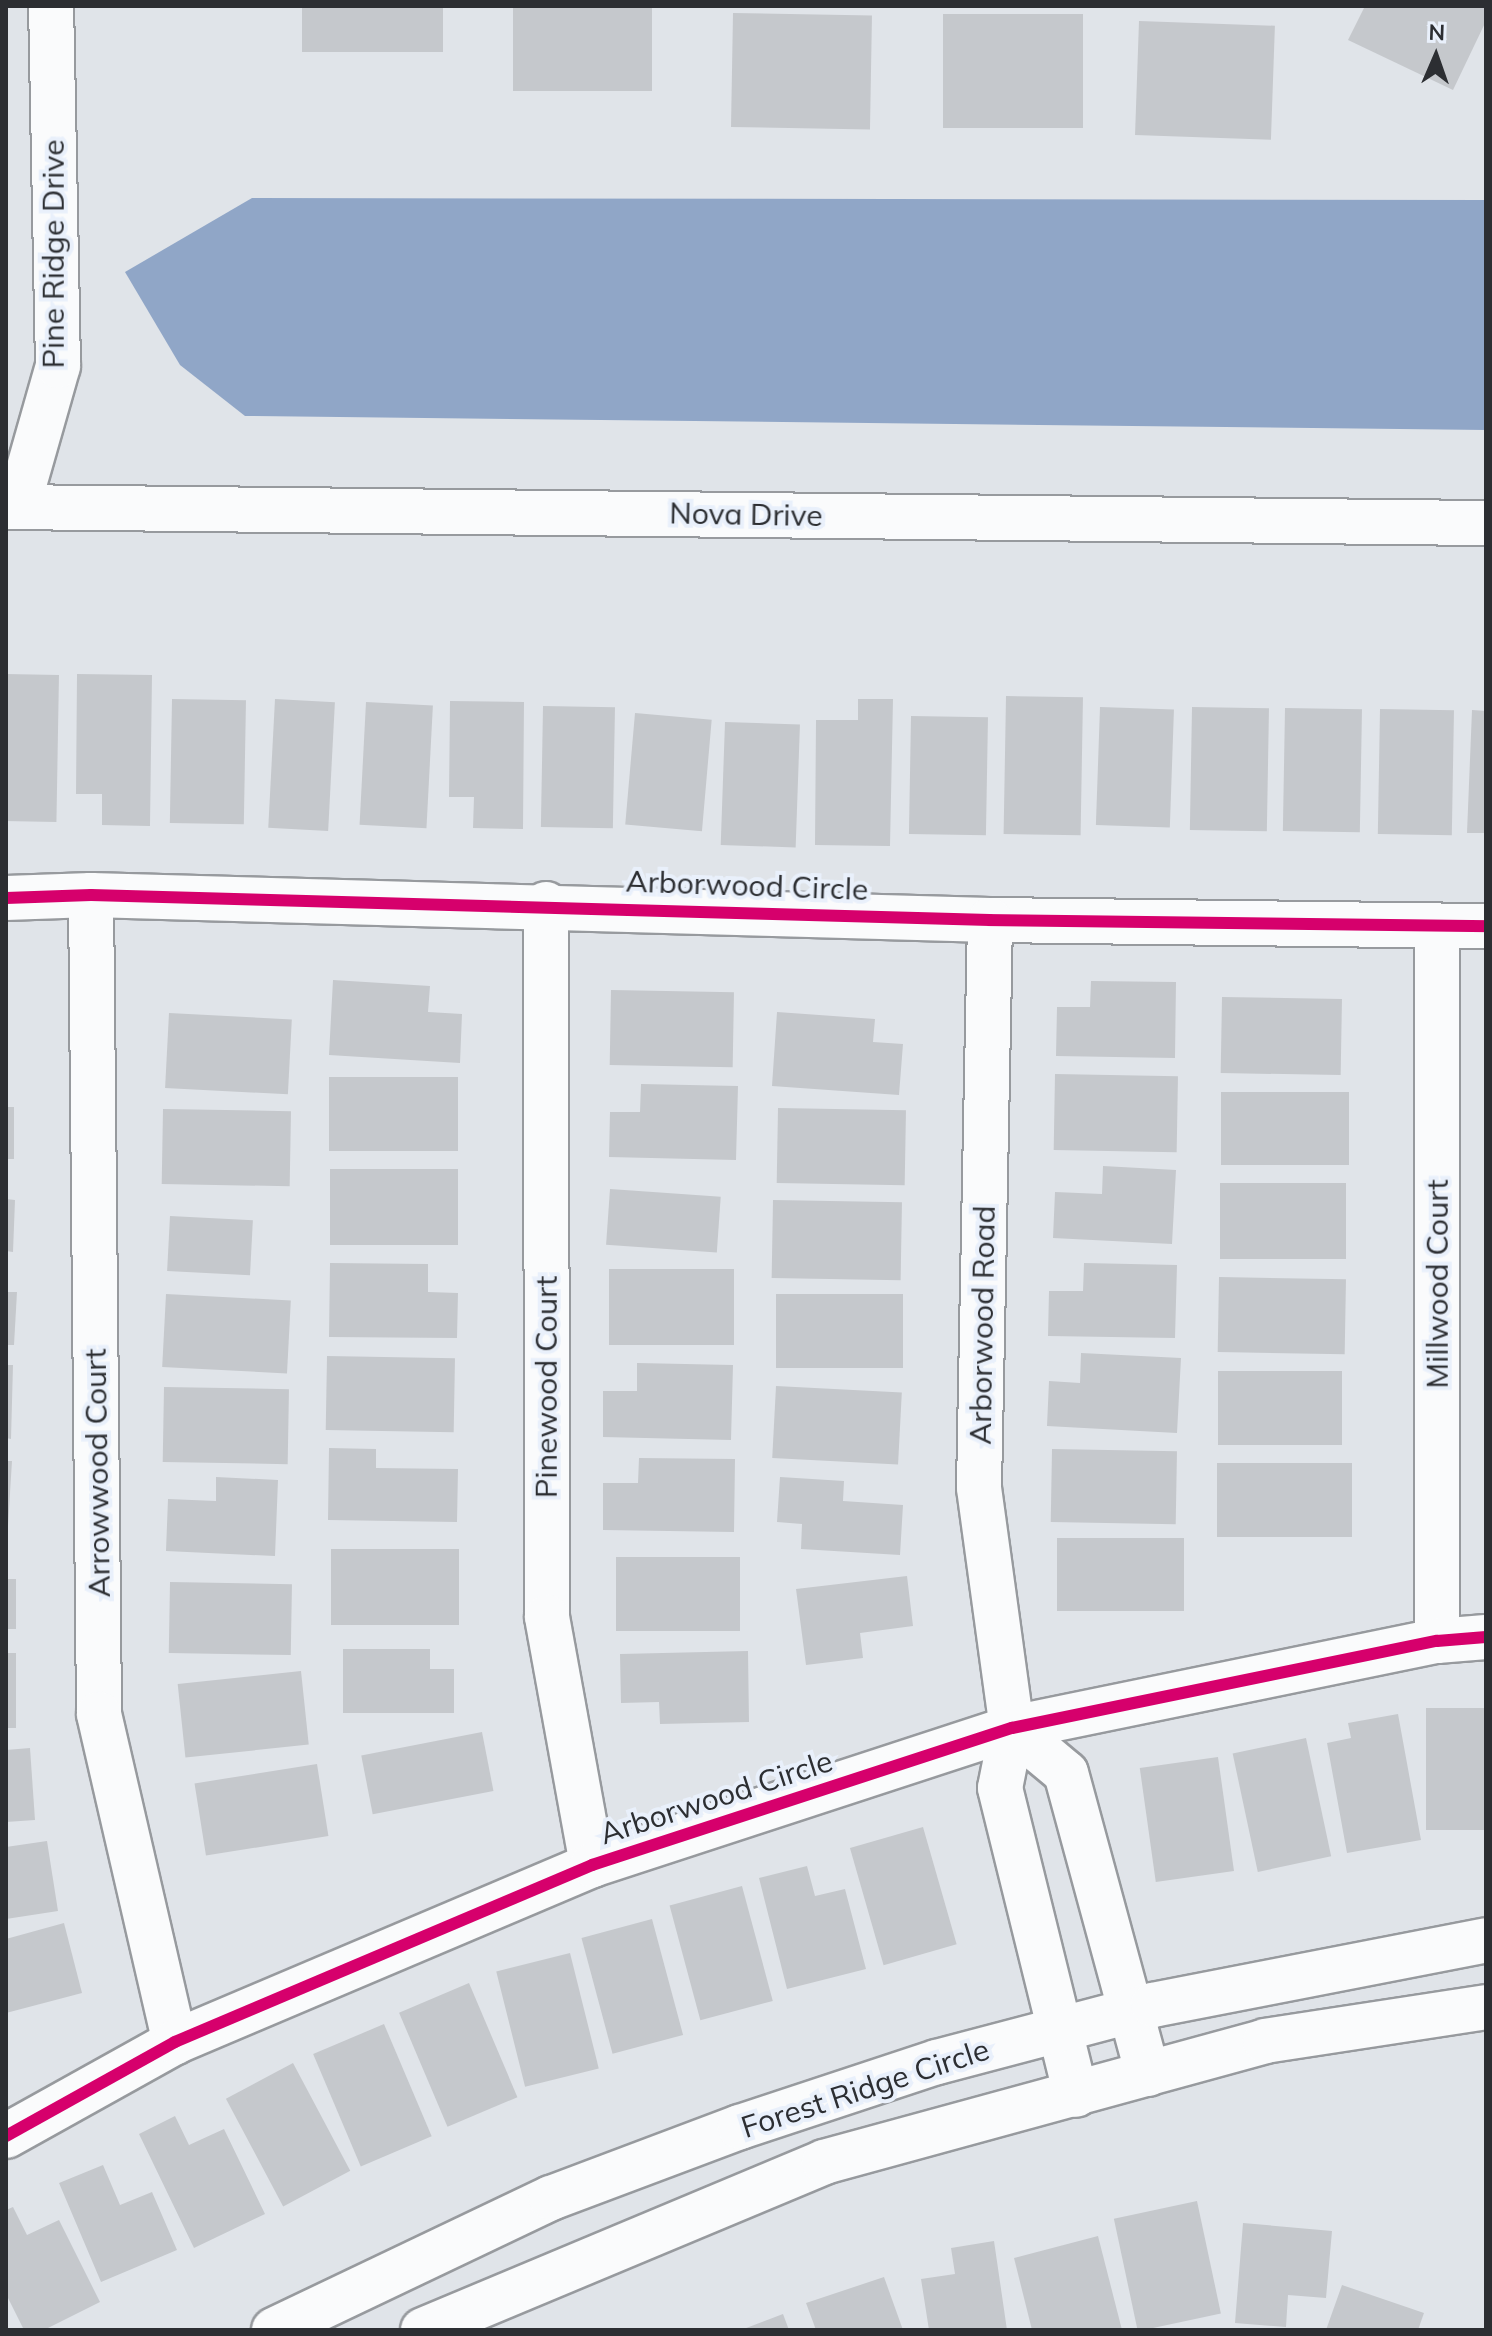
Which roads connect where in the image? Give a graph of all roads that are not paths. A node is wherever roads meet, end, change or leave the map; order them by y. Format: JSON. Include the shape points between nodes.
{"nodes":[{"id":1,"x":51,"y":6,"type":"edge"},
{"id":2,"x":10,"y":494,"type":"edge"},
{"id":3,"x":1486,"y":523,"type":"edge"},
{"id":4,"x":91,"y":895,"type":"junction"},
{"id":5,"x":6,"y":898,"type":"edge"},
{"id":6,"x":546,"y":904,"type":"junction"},
{"id":7,"x":990,"y":920,"type":"junction"},
{"id":8,"x":1486,"y":926,"type":"edge"},
{"id":9,"x":1437,"y":928,"type":"junction"},
{"id":10,"x":1486,"y":1637,"type":"edge"},
{"id":11,"x":1437,"y":1641,"type":"junction"},
{"id":12,"x":1012,"y":1728,"type":"junction"},
{"id":13,"x":592,"y":1865,"type":"junction"},
{"id":14,"x":1486,"y":1940,"type":"edge"},
{"id":15,"x":1486,"y":2007,"type":"edge"},
{"id":16,"x":1131,"y":2010,"type":"junction"},
{"id":17,"x":1061,"y":2028,"type":"junction"},
{"id":18,"x":175,"y":2042,"type":"junction"},
{"id":19,"x":1148,"y":2074,"type":"junction"},
{"id":20,"x":1076,"y":2095,"type":"junction"},
{"id":21,"x":6,"y":2136,"type":"edge"},
{"id":22,"x":274,"y":2330,"type":"edge"},
{"id":23,"x":423,"y":2330,"type":"edge"}],
"edges":[{"from":1,"to":2,"type":"street","name":"Pine Ridge Drive","via":[[58,366]]},
{"from":2,"to":3,"type":"street","name":"Nova Drive"},
{"from":4,"to":5,"type":"street","name":"Arborwood Circle"},
{"from":4,"to":6,"type":"street","name":"Arborwood Circle"},
{"from":4,"to":18,"type":"street","name":"Arrowwood Court","via":[[99,1714]]},
{"from":6,"to":7,"type":"street","name":"Arborwood Circle"},
{"from":6,"to":13,"type":"street","name":"Pinewood Court","via":[[547,1617]]},
{"from":7,"to":9,"type":"street","name":"Arborwood Circle"},
{"from":7,"to":12,"type":"street","name":"Arborwood Road","via":[[979,1488]]},
{"from":8,"to":9,"type":"street","name":"Arborwood Circle"},
{"from":9,"to":11,"type":"street","name":"Millwood Court"},
{"from":10,"to":11,"type":"street","name":"Arborwood Circle"},
{"from":11,"to":12,"type":"street","name":"Arborwood Circle"},
{"from":12,"to":13,"type":"street","name":"Arborwood Circle"},
{"from":12,"to":16,"type":"street","via":[[1066,1773]]},
{"from":12,"to":17,"type":"street","name":"Arborwood Road","via":[[1000,1788]]},
{"from":13,"to":18,"type":"street","name":"Arborwood Circle"},
{"from":14,"to":16,"type":"street","name":"Forest Ridge Circle"},
{"from":15,"to":19,"type":"street","name":"Forest Ridge Circle","via":[[1265,2041]]},
{"from":16,"to":17,"type":"street","name":"Forest Ridge Circle"},
{"from":16,"to":19,"type":"street"},
{"from":17,"to":20,"type":"street","name":"Arborwood Road"},
{"from":17,"to":22,"type":"street","name":"Forest Ridge Circle","via":[[846,2092],[565,2193]]},
{"from":18,"to":21,"type":"street","name":"Arborwood Circle"},
{"from":19,"to":20,"type":"street","name":"Forest Ridge Circle"},
{"from":20,"to":23,"type":"street","name":"Forest Ridge Circle","via":[[824,2162]]}]}
